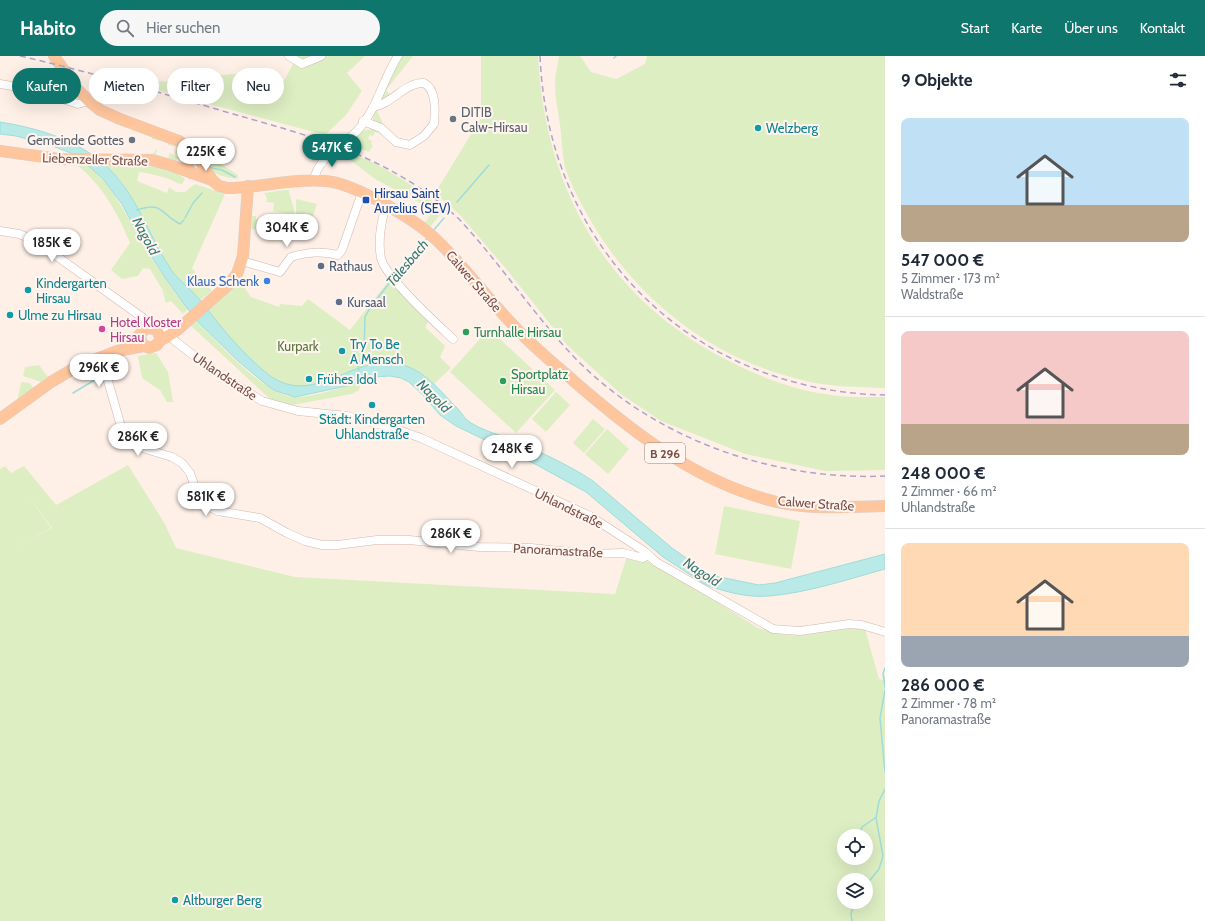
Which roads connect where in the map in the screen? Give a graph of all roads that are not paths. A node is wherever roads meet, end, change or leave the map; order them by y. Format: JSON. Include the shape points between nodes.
{"nodes":[{"id":1,"x":54,"y":56,"type":"edge"},
{"id":2,"x":289,"y":56,"type":"edge"},
{"id":3,"x":321,"y":56,"type":"edge"},
{"id":4,"x":398,"y":56,"type":"edge"},
{"id":5,"x":0,"y":84,"type":"edge"},
{"id":6,"x":89,"y":101,"type":"joint"},
{"id":7,"x":93,"y":104,"type":"edge"},
{"id":8,"x":373,"y":107,"type":"junction"},
{"id":9,"x":364,"y":121,"type":"junction"},
{"id":10,"x":189,"y":150,"type":"junction"},
{"id":11,"x":0,"y":151,"type":"edge"},
{"id":12,"x":198,"y":159,"type":"junction"},
{"id":13,"x":191,"y":173,"type":"junction"},
{"id":14,"x":212,"y":180,"type":"junction"},
{"id":15,"x":314,"y":180,"type":"junction"},
{"id":16,"x":248,"y":186,"type":"junction"},
{"id":17,"x":227,"y":188,"type":"junction"},
{"id":18,"x":360,"y":198,"type":"dead end"},
{"id":19,"x":246,"y":203,"type":"junction"},
{"id":20,"x":386,"y":206,"type":"junction"},
{"id":21,"x":0,"y":231,"type":"edge"},
{"id":22,"x":242,"y":261,"type":"junction"},
{"id":23,"x":154,"y":334,"type":"junction"},
{"id":24,"x":453,"y":339,"type":"dead end"},
{"id":25,"x":97,"y":358,"type":"junction"},
{"id":26,"x":0,"y":419,"type":"edge"},
{"id":27,"x":885,"y":506,"type":"edge"},
{"id":28,"x":647,"y":556,"type":"junction"},
{"id":29,"x":885,"y":632,"type":"edge"}],
"edges":[{"from":1,"to":6,"type":"main road","via":[[73,84]]},
{"from":2,"to":3,"type":"street","via":[[302,64]]},
{"from":4,"to":8,"type":"street"},
{"from":5,"to":6,"type":"street","via":[[35,90],[78,104]]},
{"from":7,"to":10,"type":"main road","via":[[120,119],[172,137]]},
{"from":8,"to":9,"type":"street"},
{"from":8,"to":9,"type":"street","via":[[381,106],[415,83],[424,83],[432,92],[434,124],[424,136],[410,145],[396,142],[381,128]]},
{"from":9,"to":15,"type":"street","via":[[323,162]]},
{"from":10,"to":12,"type":"main road","via":[[196,154]]},
{"from":10,"to":13,"type":"main road","via":[[188,167]]},
{"from":11,"to":13,"type":"main road","name":"Liebenzeller Straße","via":[[59,159],[150,160]]},
{"from":12,"to":13,"type":"main road"},
{"from":12,"to":14,"type":"main road"},
{"from":13,"to":14,"type":"main road","name":"Liebenzeller Straße"},
{"from":14,"to":16,"type":"main road","name":"Liebenzeller Straße"},
{"from":14,"to":17,"type":"main road","name":"Liebenzeller Straße"},
{"from":15,"to":16,"type":"main road","name":"Calwer Straße","number":"B 296"},
{"from":15,"to":20,"type":"main road","name":"Calwer Straße","number":"B 296","via":[[352,187]]},
{"from":16,"to":17,"type":"main road"},
{"from":16,"to":19,"type":"main road"},
{"from":17,"to":19,"type":"main road","name":"Liebenzeller Straße"},
{"from":18,"to":22,"type":"street","via":[[338,255],[324,252],[291,257],[280,272]]},
{"from":19,"to":22,"type":"main road"},
{"from":20,"to":24,"type":"street","via":[[381,229],[382,259],[394,278]]},
{"from":20,"to":27,"type":"main road","name":"Calwer Straße","number":"B 296","via":[[436,239],[534,346],[612,414],[656,447],[704,474],[763,498],[793,504]]},
{"from":21,"to":23,"type":"street","via":[[34,240],[146,320]]},
{"from":22,"to":23,"type":"main road","via":[[234,280],[186,322]]},
{"from":23,"to":25,"type":"main road","via":[[127,348]]},
{"from":23,"to":28,"type":"street","name":"Uhlandstraße","via":[[175,341],[211,369],[262,401],[298,411],[347,416],[421,438],[590,516],[644,551]]},
{"from":25,"to":26,"type":"main road","via":[[62,376]]},
{"from":25,"to":28,"type":"street","name":"Panoramastraße","via":[[108,381],[124,437],[129,444],[176,459],[187,468],[203,502],[218,511],[260,518],[297,538],[322,545],[409,540],[479,547],[531,548],[588,554],[624,553],[643,558]]},
{"from":28,"to":29,"type":"street","name":"Uhlandstraße","via":[[773,629],[800,631],[862,624]]}]}
